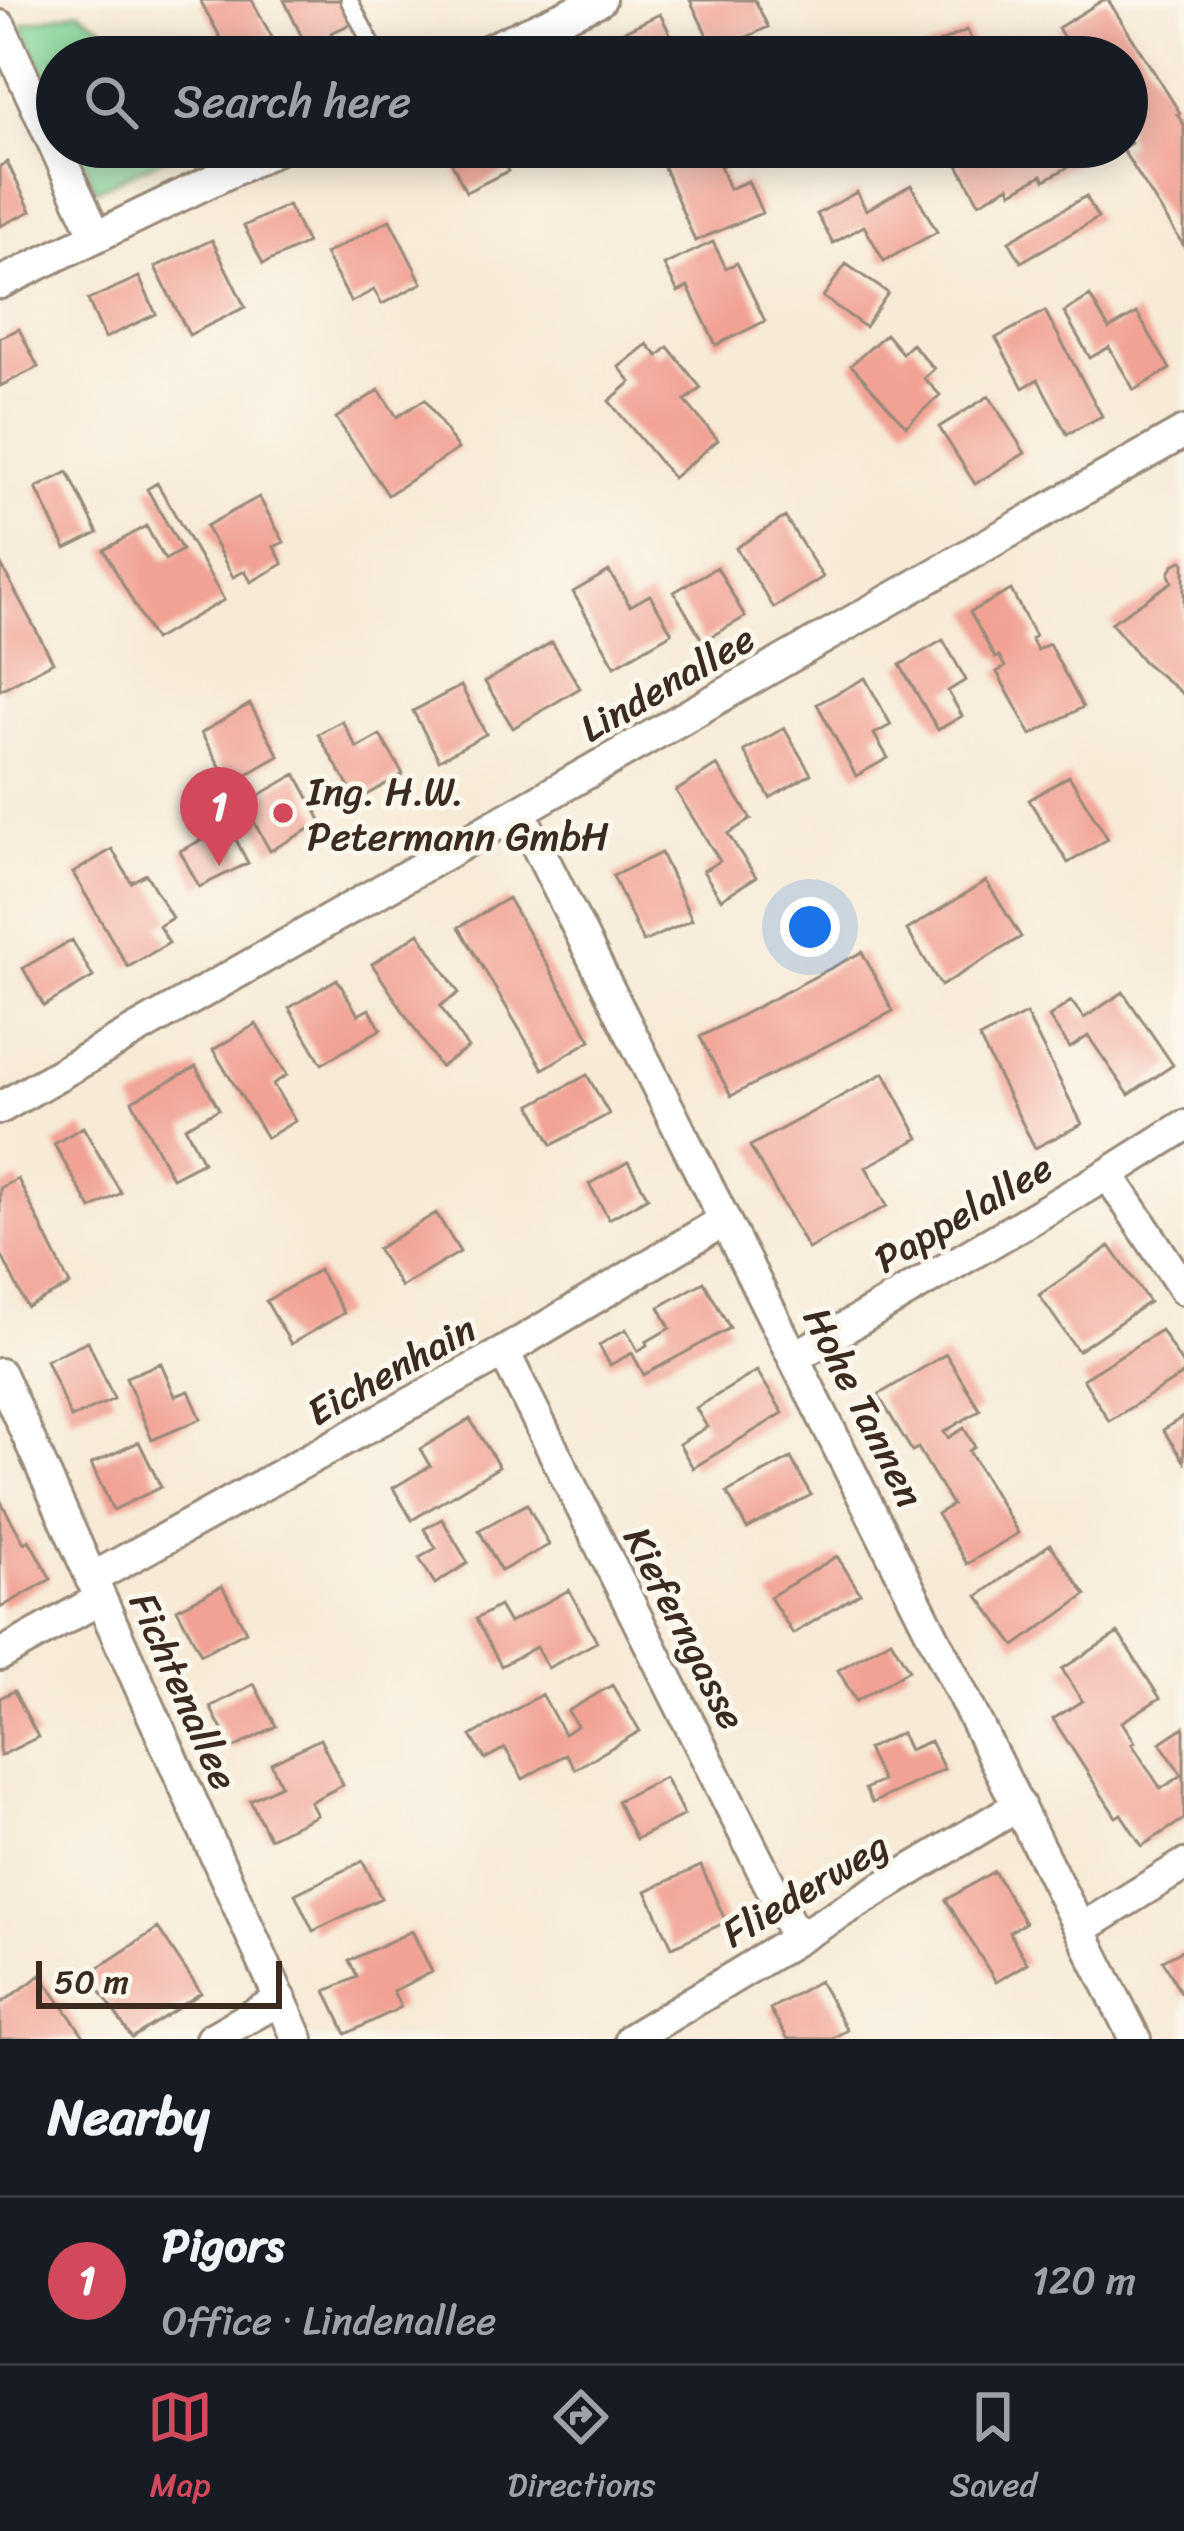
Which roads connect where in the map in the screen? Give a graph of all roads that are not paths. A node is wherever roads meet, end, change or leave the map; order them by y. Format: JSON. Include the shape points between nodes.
{"nodes":[{"id":1,"x":350,"y":0,"type":"edge"},
{"id":2,"x":600,"y":0,"type":"edge"},
{"id":3,"x":561,"y":8,"type":"edge"},
{"id":4,"x":0,"y":26,"type":"edge"},
{"id":5,"x":367,"y":36,"type":"edge"},
{"id":6,"x":511,"y":36,"type":"edge"},
{"id":7,"x":36,"y":105,"type":"edge"},
{"id":8,"x":65,"y":168,"type":"edge"},
{"id":9,"x":237,"y":168,"type":"edge"},
{"id":10,"x":96,"y":236,"type":"junction"},
{"id":11,"x":0,"y":283,"type":"edge"},
{"id":12,"x":1184,"y":431,"type":"edge"},
{"id":13,"x":520,"y":812,"type":"junction"},
{"id":14,"x":0,"y":1108,"type":"edge"},
{"id":15,"x":1184,"y":1126,"type":"edge"},
{"id":16,"x":1108,"y":1174,"type":"junction"},
{"id":17,"x":723,"y":1221,"type":"junction"},
{"id":18,"x":1184,"y":1289,"type":"edge"},
{"id":19,"x":504,"y":1352,"type":"junction"},
{"id":20,"x":795,"y":1357,"type":"junction"},
{"id":21,"x":0,"y":1374,"type":"edge"},
{"id":22,"x":96,"y":1589,"type":"junction"},
{"id":23,"x":0,"y":1655,"type":"edge"},
{"id":24,"x":1019,"y":1805,"type":"junction"},
{"id":25,"x":1184,"y":1864,"type":"edge"},
{"id":26,"x":1081,"y":1929,"type":"junction"},
{"id":27,"x":797,"y":1939,"type":"junction"},
{"id":28,"x":281,"y":1999,"type":"junction"},
{"id":29,"x":211,"y":2039,"type":"edge"},
{"id":30,"x":298,"y":2039,"type":"edge"},
{"id":31,"x":631,"y":2039,"type":"edge"},
{"id":32,"x":1136,"y":2039,"type":"edge"}],
"edges":[{"from":1,"to":5,"type":"lane"},
{"from":2,"to":3,"type":"street"},
{"from":3,"to":6,"type":"street"},
{"from":4,"to":7,"type":"street"},
{"from":8,"to":10,"type":"street"},
{"from":9,"to":10,"type":"street"},
{"from":10,"to":11,"type":"street"},
{"from":12,"to":13,"type":"street","name":"Lindenallee"},
{"from":13,"to":14,"type":"street","name":"Lindenallee"},
{"from":13,"to":17,"type":"street","name":"Hohe Tannen"},
{"from":15,"to":16,"type":"street","name":"Pappelallee"},
{"from":16,"to":18,"type":"street","name":"Pappelallee"},
{"from":16,"to":20,"type":"street","name":"Pappelallee"},
{"from":17,"to":19,"type":"street","name":"Eichenhain"},
{"from":17,"to":20,"type":"street","name":"Hohe Tannen"},
{"from":19,"to":22,"type":"street","name":"Eichenhain"},
{"from":19,"to":27,"type":"street","name":"Kieferngasse"},
{"from":20,"to":24,"type":"street","name":"Hohe Tannen"},
{"from":21,"to":22,"type":"street","name":"Fichtenallee"},
{"from":22,"to":23,"type":"street","name":"Eichenhain"},
{"from":22,"to":28,"type":"street","name":"Fichtenallee"},
{"from":24,"to":26,"type":"street","name":"Hohe Tannen"},
{"from":24,"to":27,"type":"street","name":"Fliederweg"},
{"from":25,"to":26,"type":"street"},
{"from":26,"to":32,"type":"street","name":"Hohe Tannen"},
{"from":27,"to":31,"type":"street","name":"Fliederweg"},
{"from":28,"to":29,"type":"street"},
{"from":28,"to":30,"type":"street","name":"Fichtenallee"}]}
